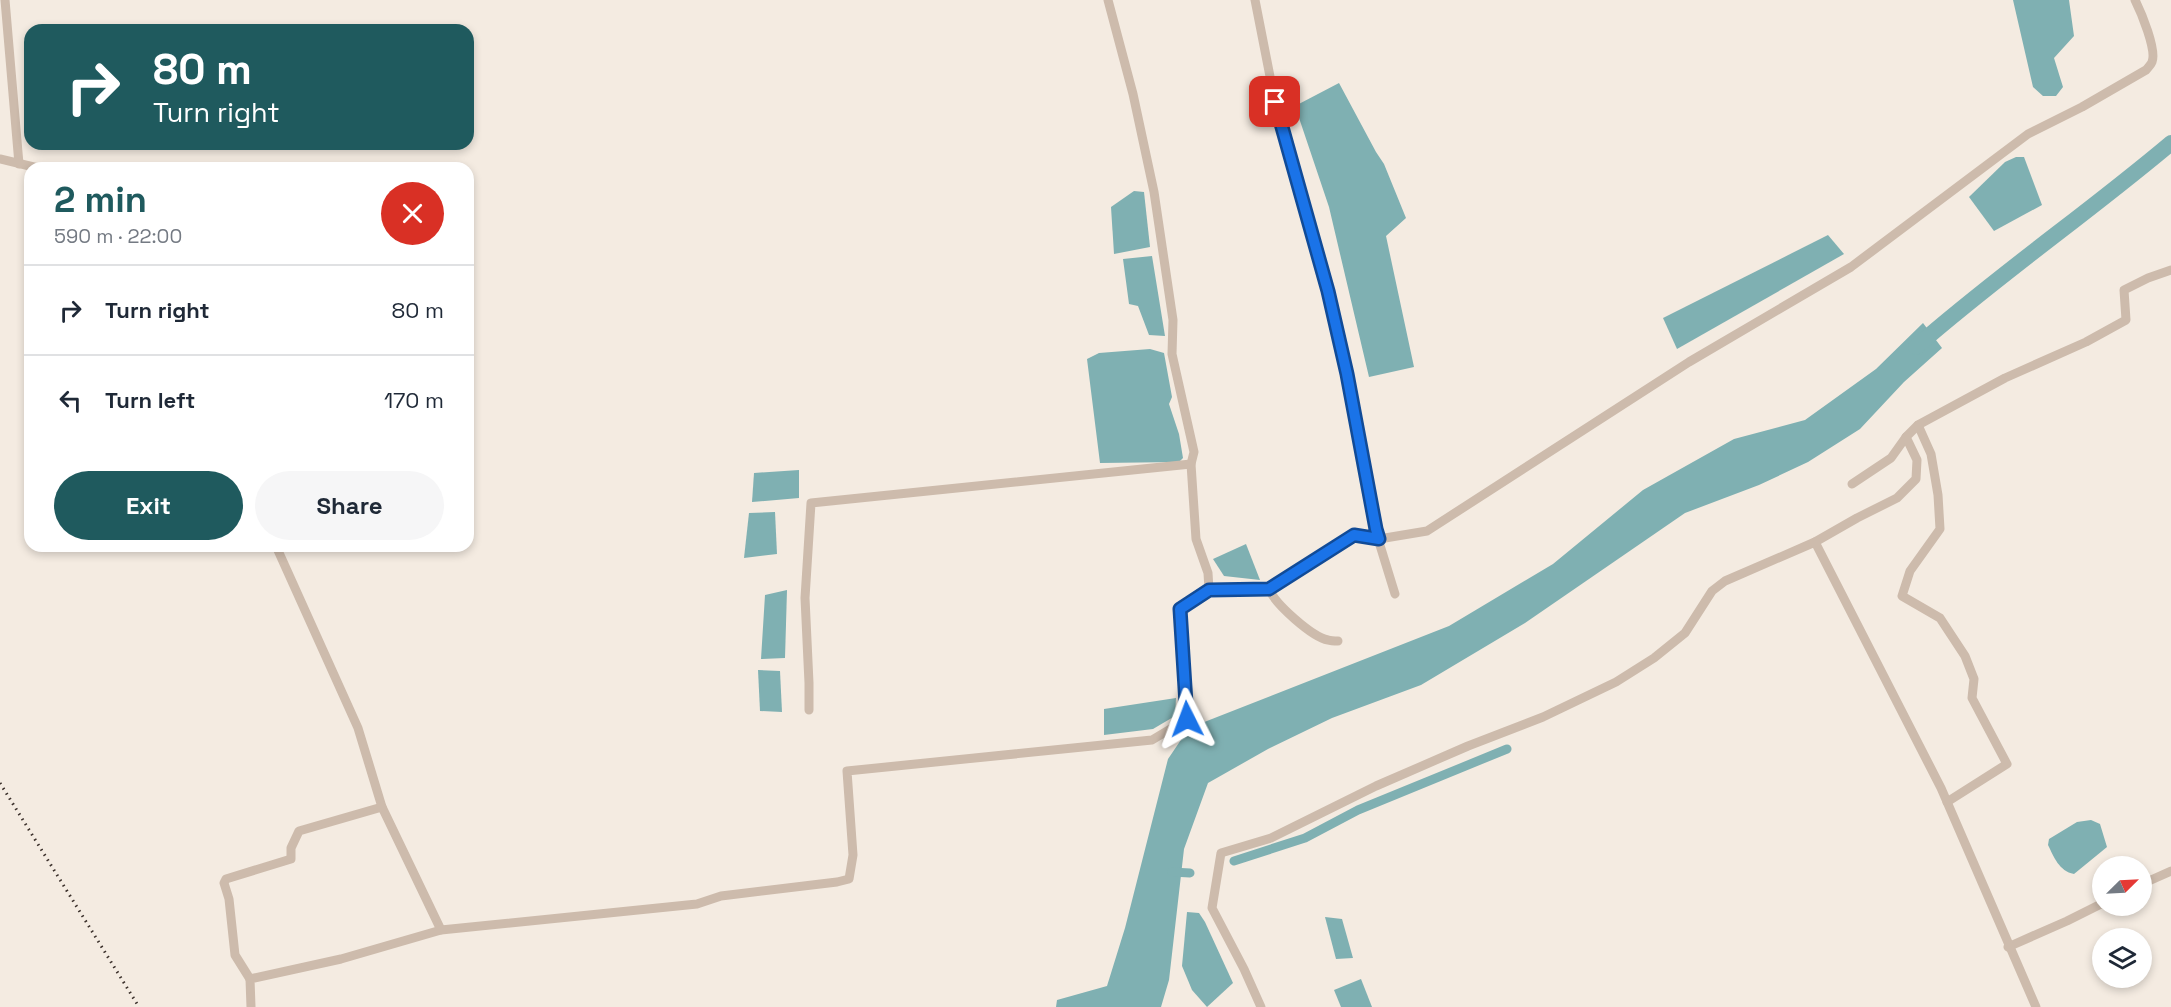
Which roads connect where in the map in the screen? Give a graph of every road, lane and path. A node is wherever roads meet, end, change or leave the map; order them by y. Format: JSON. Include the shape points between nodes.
{"nodes":[{"id":1,"x":5,"y":0,"type":"edge"},
{"id":2,"x":1108,"y":0,"type":"edge"},
{"id":3,"x":1255,"y":0,"type":"edge"},
{"id":4,"x":2135,"y":0,"type":"edge"},
{"id":5,"x":0,"y":159,"type":"edge"},
{"id":6,"x":19,"y":164,"type":"junction"},
{"id":7,"x":24,"y":165,"type":"edge"},
{"id":8,"x":2171,"y":270,"type":"edge"},
{"id":9,"x":1918,"y":425,"type":"junction"},
{"id":10,"x":1906,"y":436,"type":"junction"},
{"id":11,"x":1191,"y":464,"type":"junction"},
{"id":12,"x":1852,"y":484,"type":"dead end"},
{"id":13,"x":1379,"y":539,"type":"junction"},
{"id":14,"x":1815,"y":542,"type":"junction"},
{"id":15,"x":279,"y":552,"type":"edge"},
{"id":16,"x":1269,"y":589,"type":"junction"},
{"id":17,"x":1209,"y":590,"type":"junction"},
{"id":18,"x":1395,"y":594,"type":"dead end"},
{"id":19,"x":1338,"y":641,"type":"dead end"},
{"id":20,"x":809,"y":710,"type":"dead end"},
{"id":21,"x":1947,"y":802,"type":"junction"},
{"id":22,"x":382,"y":807,"type":"junction"},
{"id":23,"x":2171,"y":871,"type":"edge"},
{"id":24,"x":2152,"y":880,"type":"edge"},
{"id":25,"x":2092,"y":908,"type":"edge"},
{"id":26,"x":441,"y":930,"type":"junction"},
{"id":27,"x":2008,"y":947,"type":"junction"},
{"id":28,"x":250,"y":979,"type":"junction"},
{"id":29,"x":251,"y":1007,"type":"edge"},
{"id":30,"x":1261,"y":1007,"type":"edge"},
{"id":31,"x":2036,"y":1007,"type":"edge"}],
"edges":[{"from":1,"to":6,"type":"street"},
{"from":2,"to":11,"type":"street","via":[[1154,192],[1173,320],[1172,354],[1194,452]]},
{"from":3,"to":13,"type":"street","via":[[1275,102],[1331,301]]},
{"from":4,"to":13,"type":"street","via":[[2154,54],[2146,70],[2028,134],[1851,267],[1689,362],[1427,531]]},
{"from":5,"to":6,"type":"street"},
{"from":6,"to":7,"type":"street"},
{"from":8,"to":9,"type":"street","via":[[2124,290],[2126,320]]},
{"from":9,"to":10,"type":"street"},
{"from":9,"to":21,"type":"street","via":[[1932,454],[1940,529],[1910,571],[1902,596],[1940,618],[1965,656],[1974,679],[1972,698],[2007,764]]},
{"from":10,"to":12,"type":"street","via":[[1891,458]]},
{"from":10,"to":14,"type":"street","via":[[1917,460],[1916,480],[1897,498]]},
{"from":11,"to":17,"type":"street","via":[[1196,539],[1208,573]]},
{"from":11,"to":20,"type":"street","via":[[811,504],[805,598]]},
{"from":13,"to":16,"type":"street","via":[[1354,535]]},
{"from":13,"to":18,"type":"street"},
{"from":14,"to":21,"type":"street"},
{"from":14,"to":30,"type":"street","via":[[1725,581],[1712,591],[1685,633],[1616,682],[1543,717],[1376,786],[1271,838],[1221,853],[1212,908]]},
{"from":15,"to":22,"type":"street","via":[[358,728]]},
{"from":16,"to":17,"type":"street"},
{"from":16,"to":19,"type":"street","via":[[1303,625],[1327,640]]},
{"from":17,"to":26,"type":"street","via":[[1180,609],[1187,719],[1152,740],[847,771],[853,855],[849,879],[721,896],[697,904]]},
{"from":21,"to":27,"type":"street"},
{"from":22,"to":26,"type":"street"},
{"from":22,"to":28,"type":"street","via":[[299,831],[291,848],[291,859],[226,879],[235,955]]},
{"from":23,"to":24,"type":"street"},
{"from":25,"to":27,"type":"street"},
{"from":26,"to":28,"type":"street","via":[[342,960]]},
{"from":27,"to":31,"type":"street"},
{"from":28,"to":29,"type":"street"}]}
